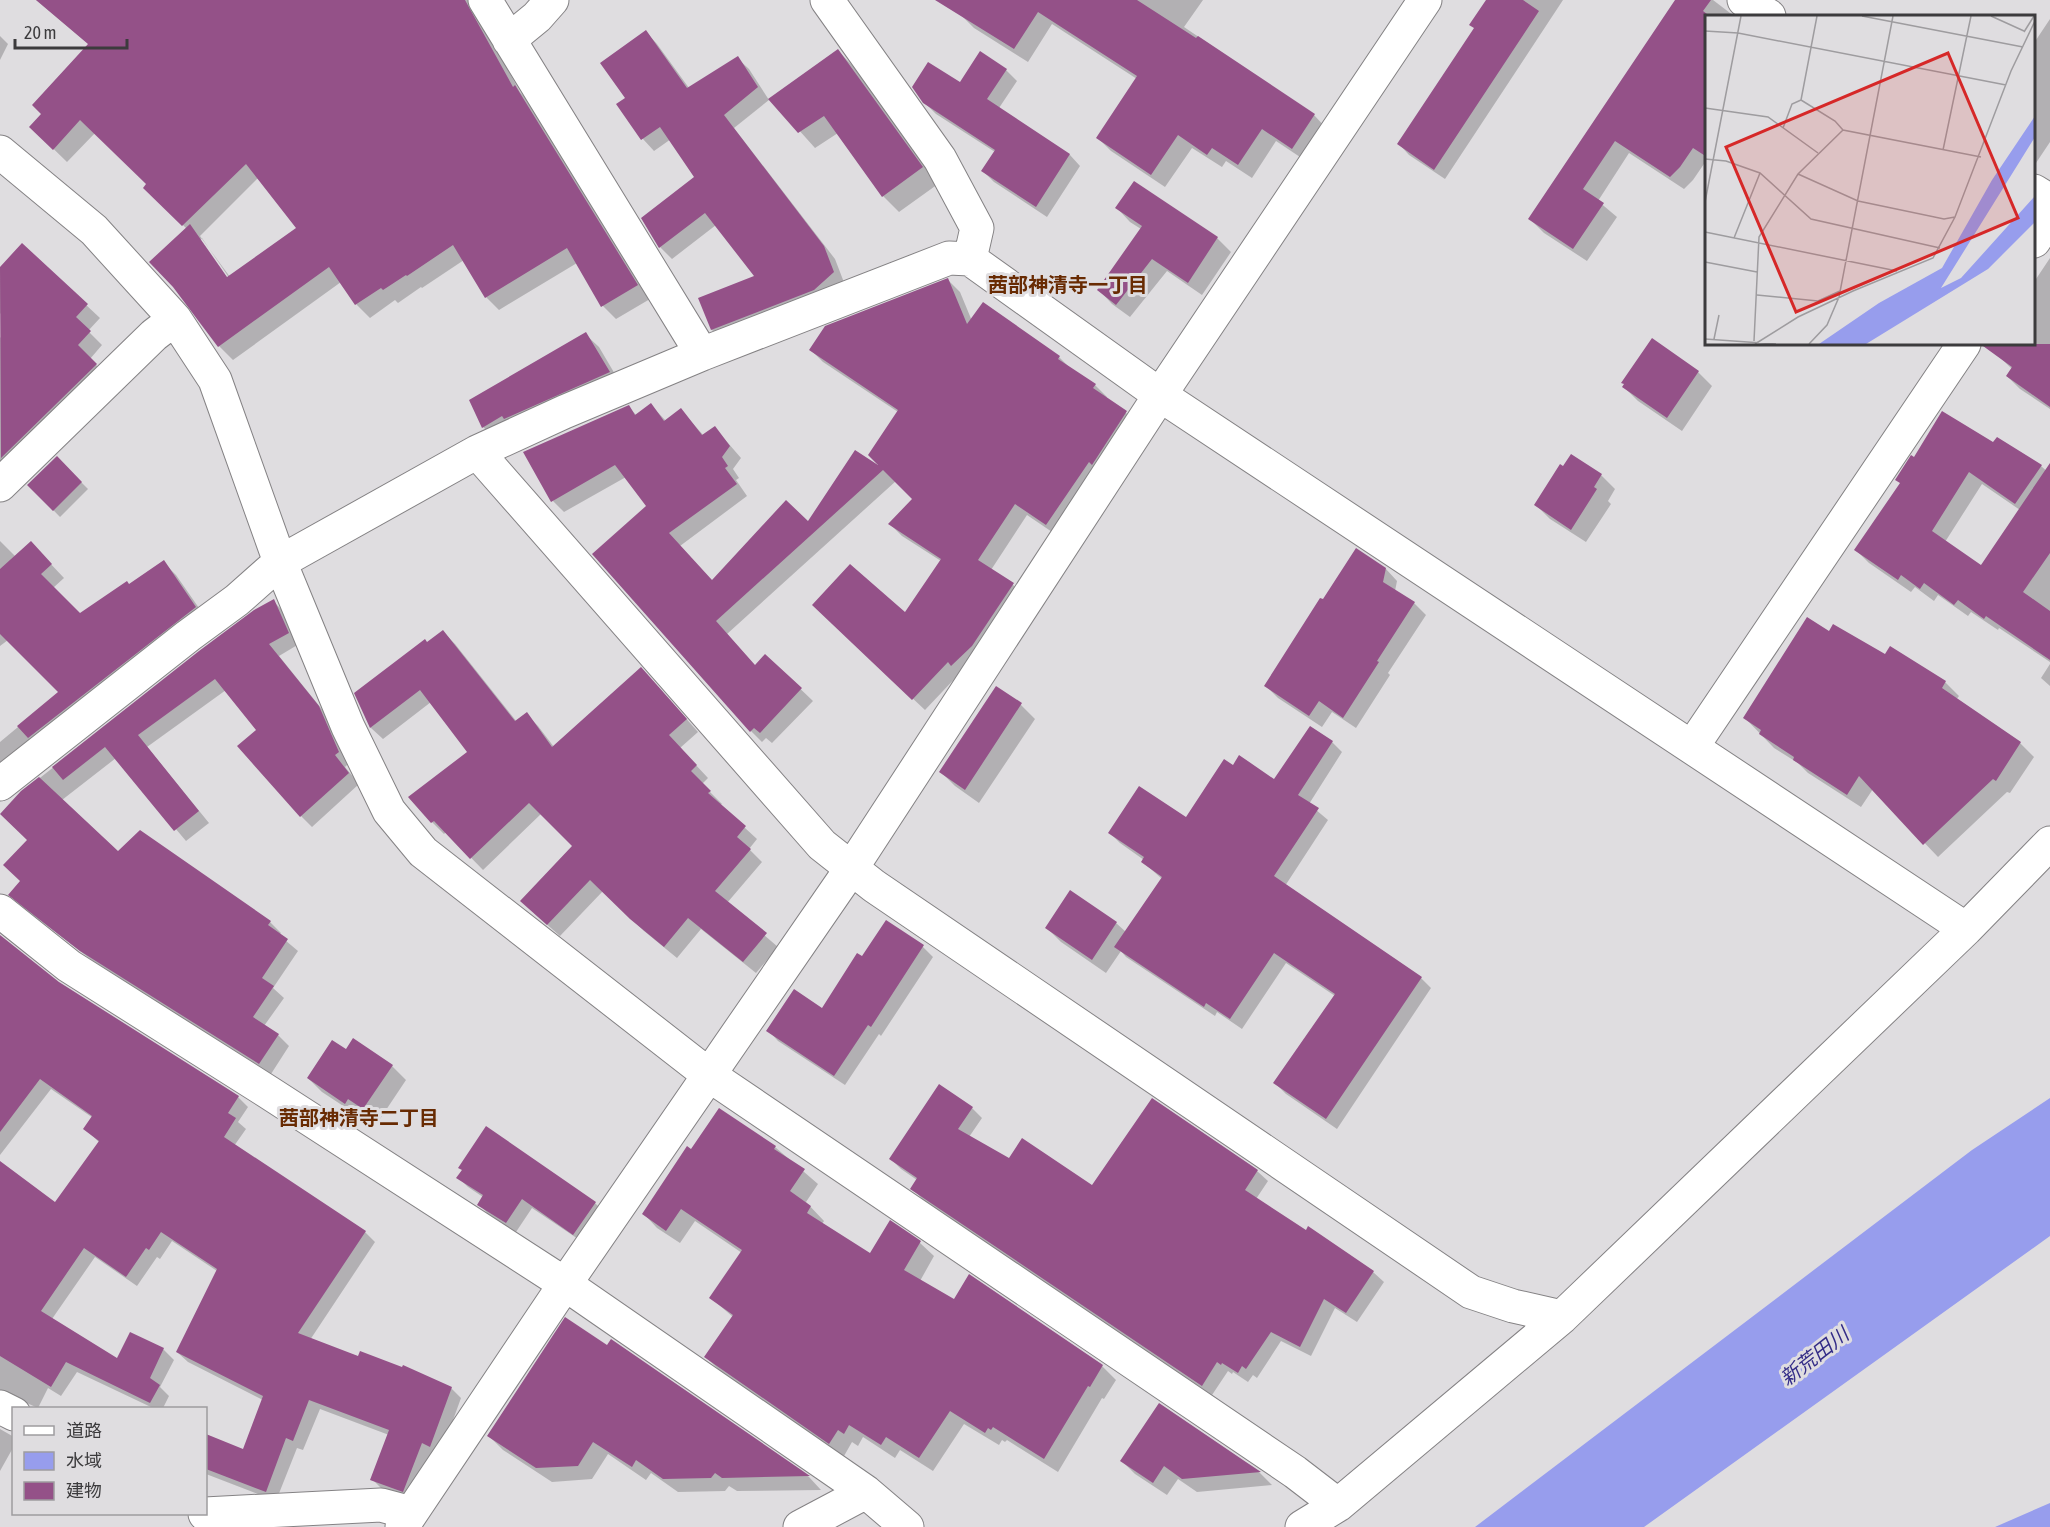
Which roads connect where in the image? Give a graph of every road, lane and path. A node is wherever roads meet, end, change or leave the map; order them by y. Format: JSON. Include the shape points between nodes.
{"nodes":[{"id":1,"x":485,"y":0,"type":"edge"},
{"id":2,"x":552,"y":0,"type":"edge"},
{"id":3,"x":827,"y":0,"type":"edge"},
{"id":4,"x":1425,"y":0,"type":"edge"},
{"id":5,"x":1744,"y":0,"type":"edge"},
{"id":6,"x":1767,"y":15,"type":"edge"},
{"id":7,"x":509,"y":40,"type":"junction"},
{"id":8,"x":0,"y":152,"type":"edge"},
{"id":9,"x":2035,"y":192,"type":"edge"},
{"id":10,"x":2050,"y":201,"type":"edge"},
{"id":11,"x":2050,"y":216,"type":"edge"},
{"id":12,"x":2035,"y":239,"type":"edge"},
{"id":13,"x":970,"y":259,"type":"junction"},
{"id":14,"x":175,"y":319,"type":"junction"},
{"id":15,"x":1963,"y":345,"type":"edge"},
{"id":16,"x":702,"y":354,"type":"junction"},
{"id":17,"x":1160,"y":395,"type":"junction"},
{"id":18,"x":477,"y":452,"type":"junction"},
{"id":19,"x":0,"y":485,"type":"edge"},
{"id":20,"x":280,"y":562,"type":"junction"},
{"id":21,"x":1692,"y":747,"type":"junction"},
{"id":22,"x":0,"y":784,"type":"edge"},
{"id":23,"x":2050,"y":843,"type":"edge"},
{"id":24,"x":851,"y":868,"type":"junction"},
{"id":25,"x":0,"y":910,"type":"edge"},
{"id":26,"x":1966,"y":929,"type":"junction"},
{"id":27,"x":709,"y":1075,"type":"junction"},
{"id":28,"x":565,"y":1284,"type":"junction"},
{"id":29,"x":1562,"y":1317,"type":"junction"},
{"id":30,"x":866,"y":1492,"type":"junction"},
{"id":31,"x":1338,"y":1505,"type":"junction"},
{"id":32,"x":207,"y":1514,"type":"edge"},
{"id":33,"x":406,"y":1520,"type":"edge"},
{"id":34,"x":800,"y":1527,"type":"edge"},
{"id":35,"x":907,"y":1527,"type":"edge"},
{"id":36,"x":1302,"y":1527,"type":"edge"}],
"edges":[{"from":1,"to":7,"type":"street"},
{"from":2,"to":7,"type":"street"},
{"from":3,"to":13,"type":"street","via":[[940,159],[977,228]]},
{"from":4,"to":17,"type":"street"},
{"from":5,"to":6,"type":"street"},
{"from":7,"to":16,"type":"street"},
{"from":8,"to":14,"type":"street","via":[[94,230]]},
{"from":9,"to":10,"type":"street"},
{"from":11,"to":12,"type":"street"},
{"from":13,"to":16,"type":"street","via":[[949,258]]},
{"from":13,"to":17,"type":"street"},
{"from":14,"to":19,"type":"street"},
{"from":14,"to":20,"type":"street","via":[[214,380]]},
{"from":15,"to":21,"type":"street"},
{"from":16,"to":18,"type":"street"},
{"from":17,"to":21,"type":"street"},
{"from":17,"to":24,"type":"street"},
{"from":18,"to":20,"type":"street"},
{"from":18,"to":24,"type":"street","via":[[822,845]]},
{"from":20,"to":22,"type":"street","via":[[237,600]]},
{"from":20,"to":27,"type":"street","via":[[348,728],[389,811],[423,852]]},
{"from":21,"to":26,"type":"street"},
{"from":23,"to":26,"type":"street"},
{"from":24,"to":27,"type":"street"},
{"from":24,"to":29,"type":"street","via":[[1471,1292]]},
{"from":25,"to":28,"type":"street","via":[[69,966]]},
{"from":26,"to":29,"type":"street"},
{"from":27,"to":28,"type":"street"},
{"from":27,"to":31,"type":"street"},
{"from":28,"to":30,"type":"street"},
{"from":28,"to":33,"type":"street"},
{"from":29,"to":31,"type":"street"},
{"from":30,"to":34,"type":"street"},
{"from":30,"to":35,"type":"street"},
{"from":31,"to":36,"type":"street"},
{"from":32,"to":33,"type":"street","via":[[381,1505]]}]}
